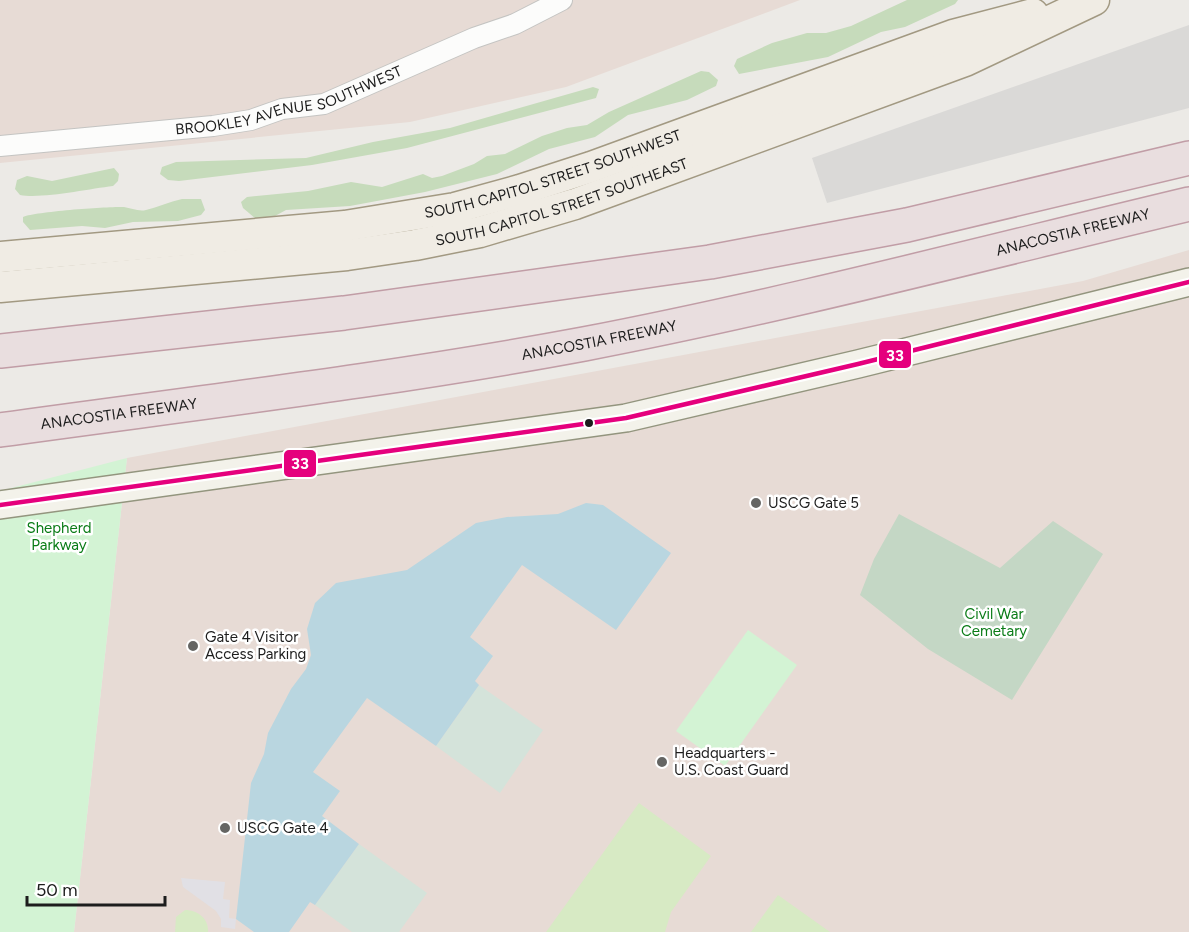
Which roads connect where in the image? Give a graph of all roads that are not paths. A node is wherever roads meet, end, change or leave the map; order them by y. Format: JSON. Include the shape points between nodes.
{"nodes":[{"id":1,"x":562,"y":0,"type":"edge"},
{"id":2,"x":1086,"y":0,"type":"edge"},
{"id":3,"x":1094,"y":0,"type":"edge"},
{"id":4,"x":0,"y":146,"type":"edge"},
{"id":5,"x":1189,"y":158,"type":"edge"},
{"id":6,"x":1189,"y":204,"type":"edge"},
{"id":7,"x":0,"y":257,"type":"edge"},
{"id":8,"x":1189,"y":282,"type":"edge"},
{"id":9,"x":0,"y":287,"type":"edge"},
{"id":10,"x":442,"y":298,"type":"junction"},
{"id":11,"x":0,"y":337,"type":"edge"},
{"id":12,"x":0,"y":351,"type":"edge"},
{"id":13,"x":0,"y":430,"type":"edge"},
{"id":14,"x":0,"y":505,"type":"edge"}],
"edges":[{"from":1,"to":4,"type":"street","name":"BROOKLEY AVENUE SOUTHWEST","via":[[515,24],[324,104],[213,126]]},
{"from":2,"to":7,"type":"main road","name":"SOUTH CAPITOL STREET SOUTHWEST","via":[[953,35],[591,167],[454,208],[345,226]]},
{"from":3,"to":9,"type":"main road","name":"SOUTH CAPITOL STREET SOUTHEAST","via":[[965,61],[575,204],[509,224],[416,246],[347,255]]},
{"from":5,"to":10,"type":"highway","via":[[841,238],[632,273]]},
{"from":6,"to":13,"type":"highway","name":"ANACOSTIA FREEWAY","via":[[719,316],[584,344],[444,368]]},
{"from":8,"to":14,"type":"main road","via":[[626,418]]},
{"from":10,"to":11,"type":"highway","via":[[340,298]]},
{"from":10,"to":12,"type":"highway","via":[[344,313]]}]}
